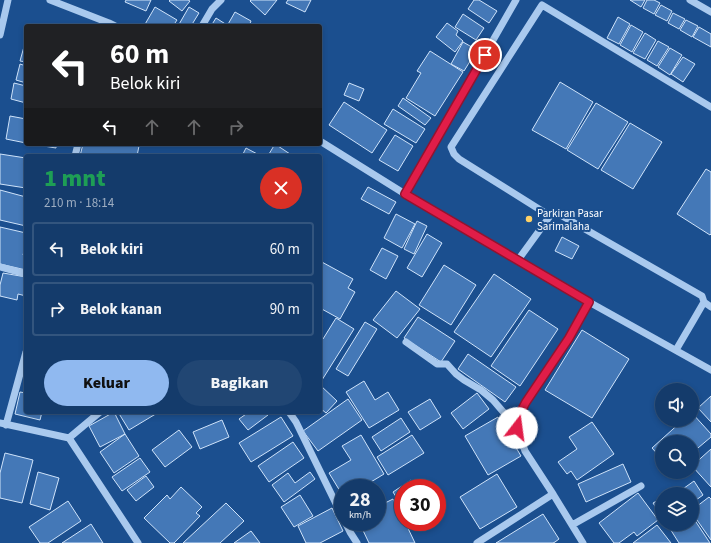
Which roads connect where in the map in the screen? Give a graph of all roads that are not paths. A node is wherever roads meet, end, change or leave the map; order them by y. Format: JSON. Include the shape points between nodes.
{"nodes":[{"id":1,"x":8,"y":0,"type":"edge"},
{"id":2,"x":50,"y":0,"type":"edge"},
{"id":3,"x":221,"y":0,"type":"edge"},
{"id":4,"x":516,"y":0,"type":"edge"},
{"id":5,"x":690,"y":0,"type":"edge"},
{"id":6,"x":711,"y":12,"type":"edge"},
{"id":7,"x":108,"y":24,"type":"edge"},
{"id":8,"x":203,"y":24,"type":"edge"},
{"id":9,"x":0,"y":35,"type":"edge"},
{"id":10,"x":711,"y":107,"type":"edge"},
{"id":11,"x":322,"y":142,"type":"edge"},
{"id":12,"x":405,"y":194,"type":"junction"},
{"id":13,"x":550,"y":216,"type":"junction"},
{"id":14,"x":518,"y":260,"type":"junction"},
{"id":15,"x":0,"y":267,"type":"edge"},
{"id":16,"x":24,"y":273,"type":"edge"},
{"id":17,"x":589,"y":302,"type":"junction"},
{"id":18,"x":704,"y":302,"type":"junction"},
{"id":19,"x":711,"y":307,"type":"edge"},
{"id":20,"x":406,"y":342,"type":"dead end"},
{"id":21,"x":676,"y":350,"type":"junction"},
{"id":22,"x":24,"y":358,"type":"edge"},
{"id":23,"x":711,"y":370,"type":"edge"},
{"id":24,"x":98,"y":414,"type":"edge"},
{"id":25,"x":290,"y":414,"type":"edge"},
{"id":26,"x":3,"y":424,"type":"edge"},
{"id":27,"x":517,"y":428,"type":"junction"},
{"id":28,"x":69,"y":438,"type":"junction"},
{"id":29,"x":641,"y":486,"type":"dead end"},
{"id":30,"x":553,"y":494,"type":"junction"},
{"id":31,"x":334,"y":500,"type":"edge"},
{"id":32,"x":572,"y":525,"type":"junction"},
{"id":33,"x":350,"y":531,"type":"edge"},
{"id":34,"x":138,"y":543,"type":"edge"},
{"id":35,"x":357,"y":543,"type":"edge"},
{"id":36,"x":477,"y":543,"type":"edge"},
{"id":37,"x":583,"y":543,"type":"edge"}],
"edges":[{"from":1,"to":9,"type":"street"},
{"from":2,"to":7,"type":"street"},
{"from":3,"to":8,"type":"street"},
{"from":4,"to":12,"type":"street"},
{"from":5,"to":6,"type":"street"},
{"from":10,"to":13,"type":"street","via":[[542,4],[451,147],[458,159]]},
{"from":11,"to":12,"type":"street"},
{"from":12,"to":14,"type":"street"},
{"from":13,"to":14,"type":"street"},
{"from":13,"to":18,"type":"street","via":[[557,213],[702,296]]},
{"from":14,"to":17,"type":"street"},
{"from":15,"to":16,"type":"street"},
{"from":17,"to":21,"type":"street"},
{"from":17,"to":27,"type":"street","via":[[569,338],[526,402],[519,415]]},
{"from":18,"to":19,"type":"street"},
{"from":18,"to":21,"type":"street"},
{"from":20,"to":27,"type":"street","via":[[436,364],[447,364],[464,380],[481,390]]},
{"from":21,"to":23,"type":"street"},
{"from":22,"to":26,"type":"street"},
{"from":24,"to":28,"type":"street"},
{"from":25,"to":31,"type":"street"},
{"from":26,"to":28,"type":"street"},
{"from":27,"to":30,"type":"street","via":[[525,451]]},
{"from":28,"to":34,"type":"street"},
{"from":29,"to":32,"type":"street"},
{"from":30,"to":32,"type":"street"},
{"from":30,"to":36,"type":"street"},
{"from":32,"to":37,"type":"street"},
{"from":33,"to":35,"type":"street"}]}
